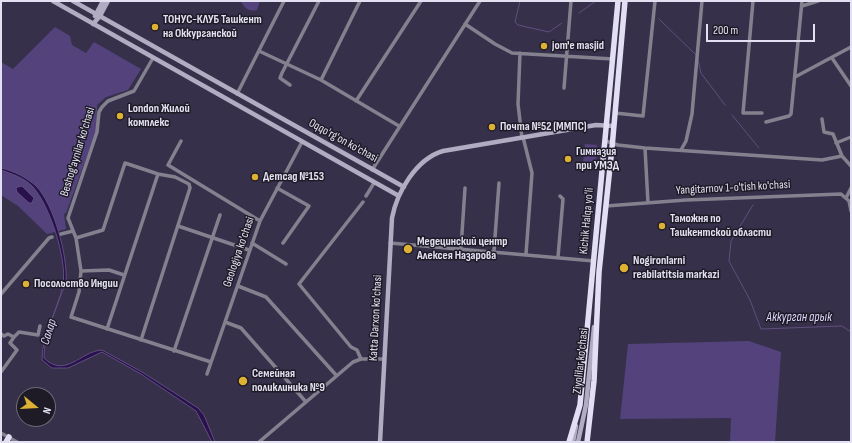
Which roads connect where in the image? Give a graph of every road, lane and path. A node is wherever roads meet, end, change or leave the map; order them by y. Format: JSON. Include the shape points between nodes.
{"nodes":[{"id":1,"x":53,"y":1,"type":"edge"},
{"id":2,"x":73,"y":1,"type":"edge"},
{"id":3,"x":103,"y":1,"type":"edge"},
{"id":4,"x":108,"y":1,"type":"edge"},
{"id":5,"x":284,"y":1,"type":"edge"},
{"id":6,"x":319,"y":1,"type":"edge"},
{"id":7,"x":360,"y":1,"type":"edge"},
{"id":8,"x":421,"y":1,"type":"edge"},
{"id":9,"x":480,"y":1,"type":"edge"},
{"id":10,"x":571,"y":1,"type":"edge"},
{"id":11,"x":618,"y":1,"type":"edge"},
{"id":12,"x":625,"y":1,"type":"edge"},
{"id":13,"x":655,"y":1,"type":"edge"},
{"id":14,"x":702,"y":1,"type":"edge"},
{"id":15,"x":753,"y":1,"type":"edge"},
{"id":16,"x":802,"y":1,"type":"edge"},
{"id":17,"x":818,"y":1,"type":"edge"},
{"id":18,"x":802,"y":6,"type":"junction"},
{"id":19,"x":98,"y":15,"type":"junction"},
{"id":20,"x":93,"y":24,"type":"junction"},
{"id":21,"x":465,"y":24,"type":"junction"},
{"id":22,"x":851,"y":47,"type":"edge"},
{"id":23,"x":259,"y":51,"type":"junction"},
{"id":24,"x":520,"y":53,"type":"junction"},
{"id":25,"x":567,"y":56,"type":"junction"},
{"id":26,"x":153,"y":58,"type":"junction"},
{"id":27,"x":832,"y":58,"type":"junction"},
{"id":28,"x":613,"y":59,"type":"junction"},
{"id":29,"x":287,"y":64,"type":"junction"},
{"id":30,"x":796,"y":77,"type":"junction"},
{"id":31,"x":322,"y":80,"type":"junction"},
{"id":32,"x":290,"y":85,"type":"dead end"},
{"id":33,"x":851,"y":86,"type":"edge"},
{"id":34,"x":564,"y":88,"type":"dead end"},
{"id":35,"x":237,"y":94,"type":"junction"},
{"id":36,"x":356,"y":101,"type":"junction"},
{"id":37,"x":233,"y":103,"type":"junction"},
{"id":38,"x":762,"y":113,"type":"dead end"},
{"id":39,"x":615,"y":114,"type":"junction"},
{"id":40,"x":276,"y":115,"type":"junction"},
{"id":41,"x":822,"y":119,"type":"dead end"},
{"id":42,"x":766,"y":122,"type":"dead end"},
{"id":43,"x":271,"y":124,"type":"junction"},
{"id":44,"x":607,"y":125,"type":"junction"},
{"id":45,"x":399,"y":126,"type":"junction"},
{"id":46,"x":614,"y":126,"type":"junction"},
{"id":47,"x":851,"y":137,"type":"edge"},
{"id":48,"x":523,"y":138,"type":"junction"},
{"id":49,"x":606,"y":140,"type":"junction"},
{"id":50,"x":181,"y":141,"type":"dead end"},
{"id":51,"x":302,"y":142,"type":"junction"},
{"id":52,"x":613,"y":142,"type":"junction"},
{"id":53,"x":836,"y":143,"type":"junction"},
{"id":54,"x":645,"y":148,"type":"junction"},
{"id":55,"x":681,"y":150,"type":"junction"},
{"id":56,"x":842,"y":156,"type":"junction"},
{"id":57,"x":851,"y":166,"type":"edge"},
{"id":58,"x":372,"y":170,"type":"junction"},
{"id":59,"x":158,"y":174,"type":"junction"},
{"id":60,"x":374,"y":183,"type":"junction"},
{"id":61,"x":499,"y":183,"type":"dead end"},
{"id":62,"x":404,"y":187,"type":"junction"},
{"id":63,"x":277,"y":188,"type":"junction"},
{"id":64,"x":466,"y":188,"type":"dead end"},
{"id":65,"x":851,"y":188,"type":"edge"},
{"id":66,"x":366,"y":196,"type":"dead end"},
{"id":67,"x":399,"y":196,"type":"junction"},
{"id":68,"x":560,"y":196,"type":"dead end"},
{"id":69,"x":846,"y":198,"type":"junction"},
{"id":70,"x":363,"y":202,"type":"dead end"},
{"id":71,"x":648,"y":203,"type":"junction"},
{"id":72,"x":606,"y":206,"type":"junction"},
{"id":73,"x":851,"y":210,"type":"edge"},
{"id":74,"x":220,"y":215,"type":"dead end"},
{"id":75,"x":260,"y":221,"type":"junction"},
{"id":76,"x":178,"y":226,"type":"junction"},
{"id":77,"x":73,"y":231,"type":"junction"},
{"id":78,"x":61,"y":234,"type":"dead end"},
{"id":79,"x":52,"y":237,"type":"dead end"},
{"id":80,"x":212,"y":237,"type":"junction"},
{"id":81,"x":76,"y":238,"type":"junction"},
{"id":82,"x":252,"y":243,"type":"junction"},
{"id":83,"x":283,"y":243,"type":"dead end"},
{"id":84,"x":390,"y":243,"type":"junction"},
{"id":85,"x":461,"y":248,"type":"junction"},
{"id":86,"x":249,"y":250,"type":"junction"},
{"id":87,"x":494,"y":251,"type":"junction"},
{"id":88,"x":526,"y":254,"type":"junction"},
{"id":89,"x":558,"y":257,"type":"junction"},
{"id":90,"x":597,"y":261,"type":"junction"},
{"id":91,"x":286,"y":264,"type":"dead end"},
{"id":92,"x":81,"y":271,"type":"junction"},
{"id":93,"x":124,"y":275,"type":"junction"},
{"id":94,"x":599,"y":281,"type":"junction"},
{"id":95,"x":238,"y":286,"type":"junction"},
{"id":96,"x":1,"y":294,"type":"edge"},
{"id":97,"x":225,"y":322,"type":"junction"},
{"id":98,"x":40,"y":326,"type":"dead end"},
{"id":99,"x":106,"y":329,"type":"junction"},
{"id":100,"x":2,"y":336,"type":"edge"},
{"id":101,"x":14,"y":337,"type":"junction"},
{"id":102,"x":142,"y":340,"type":"junction"},
{"id":103,"x":174,"y":351,"type":"junction"},
{"id":104,"x":361,"y":359,"type":"junction"},
{"id":105,"x":384,"y":359,"type":"junction"},
{"id":106,"x":211,"y":362,"type":"junction"},
{"id":107,"x":1,"y":372,"type":"edge"},
{"id":108,"x":208,"y":374,"type":"dead end"},
{"id":109,"x":336,"y":375,"type":"junction"},
{"id":110,"x":306,"y":402,"type":"junction"},
{"id":111,"x":579,"y":410,"type":"junction"},
{"id":112,"x":1,"y":433,"type":"edge"},
{"id":113,"x":8,"y":440,"type":"edge"},
{"id":114,"x":17,"y":442,"type":"edge"},
{"id":115,"x":259,"y":442,"type":"edge"},
{"id":116,"x":380,"y":442,"type":"edge"},
{"id":117,"x":569,"y":442,"type":"edge"},
{"id":118,"x":572,"y":442,"type":"edge"},
{"id":119,"x":578,"y":442,"type":"edge"},
{"id":120,"x":587,"y":442,"type":"edge"}],
"edges":[{"from":1,"to":20,"type":"main road","name":"Oqqo'rg'on ko'chasi"},
{"from":2,"to":19,"type":"main road","name":"Oqqo'rg'on ko'chasi"},
{"from":3,"to":19,"type":"main road"},
{"from":4,"to":19,"type":"main road"},
{"from":5,"to":23,"type":"street"},
{"from":6,"to":29,"type":"street"},
{"from":7,"to":31,"type":"street"},
{"from":8,"to":36,"type":"street"},
{"from":9,"to":21,"type":"street"},
{"from":10,"to":25,"type":"street"},
{"from":11,"to":28,"type":"highway","name":"Kichik Halqa yo'li"},
{"from":12,"to":39,"type":"highway","name":"Kichik Halqa yo'li"},
{"from":13,"to":39,"type":"street","via":[[643,116]]},
{"from":14,"to":55,"type":"street","via":[[692,114],[686,141]]},
{"from":15,"to":38,"type":"street","via":[[744,113]]},
{"from":16,"to":18,"type":"street"},
{"from":17,"to":18,"type":"street"},
{"from":18,"to":30,"type":"street"},
{"from":19,"to":20,"type":"main road"},
{"from":19,"to":35,"type":"main road","name":"Oqqo'rg'on ko'chasi"},
{"from":20,"to":26,"type":"main road","name":"Oqqo'rg'on ko'chasi"},
{"from":21,"to":24,"type":"street","via":[[512,53]]},
{"from":21,"to":45,"type":"street"},
{"from":22,"to":27,"type":"street"},
{"from":23,"to":29,"type":"street"},
{"from":23,"to":35,"type":"street"},
{"from":24,"to":25,"type":"street"},
{"from":24,"to":48,"type":"street","via":[[518,104]]},
{"from":25,"to":28,"type":"street"},
{"from":25,"to":34,"type":"street"},
{"from":26,"to":37,"type":"main road","name":"Oqqo'rg'on ko'chasi"},
{"from":26,"to":77,"type":"street","name":"Beshog'aynilar ko'chasi","via":[[134,90],[108,101],[100,109],[97,132],[69,217]]},
{"from":27,"to":30,"type":"street"},
{"from":27,"to":33,"type":"street"},
{"from":28,"to":44,"type":"highway","name":"Kichik Halqa yo'li"},
{"from":29,"to":31,"type":"street"},
{"from":29,"to":32,"type":"street","via":[[280,78]]},
{"from":30,"to":42,"type":"street","via":[[791,114]]},
{"from":31,"to":36,"type":"street"},
{"from":35,"to":37,"type":"main road"},
{"from":35,"to":40,"type":"main road","name":"Oqqo'rg'on ko'chasi"},
{"from":36,"to":45,"type":"street"},
{"from":37,"to":43,"type":"main road","name":"Oqqo'rg'on ko'chasi"},
{"from":39,"to":46,"type":"highway","name":"Kichik Halqa yo'li"},
{"from":40,"to":43,"type":"main road"},
{"from":40,"to":58,"type":"main road","name":"Oqqo'rg'on ko'chasi"},
{"from":41,"to":53,"type":"street","via":[[824,132],[833,134]]},
{"from":43,"to":51,"type":"main road","name":"Oqqo'rg'on ko'chasi"},
{"from":44,"to":46,"type":"main road"},
{"from":44,"to":48,"type":"main road"},
{"from":44,"to":49,"type":"highway","name":"Kichik Halqa yo'li"},
{"from":45,"to":58,"type":"street"},
{"from":46,"to":52,"type":"highway","name":"Kichik Halqa yo'li"},
{"from":47,"to":53,"type":"street"},
{"from":48,"to":62,"type":"main road","via":[[436,154],[424,161]]},
{"from":48,"to":88,"type":"street","via":[[532,172]]},
{"from":49,"to":52,"type":"street"},
{"from":49,"to":90,"type":"highway","name":"Kichik Halqa yo'li"},
{"from":50,"to":75,"type":"street","via":[[168,166]]},
{"from":51,"to":60,"type":"main road","name":"Oqqo'rg'on ko'chasi"},
{"from":51,"to":63,"type":"street","name":"Geologiya ko'chasi"},
{"from":52,"to":54,"type":"street","via":[[618,145]]},
{"from":52,"to":72,"type":"highway","name":"Kichik Halqa yo'li"},
{"from":53,"to":56,"type":"street"},
{"from":54,"to":55,"type":"street"},
{"from":54,"to":71,"type":"street"},
{"from":55,"to":56,"type":"street","via":[[822,160]]},
{"from":56,"to":57,"type":"street"},
{"from":58,"to":62,"type":"main road","name":"Oqqo'rg'on ko'chasi"},
{"from":59,"to":76,"type":"street","via":[[174,177],[189,184]]},
{"from":59,"to":81,"type":"street","via":[[125,163],[103,230]]},
{"from":59,"to":93,"type":"street"},
{"from":60,"to":66,"type":"street"},
{"from":60,"to":67,"type":"main road","name":"Oqqo'rg'on ko'chasi"},
{"from":61,"to":87,"type":"street"},
{"from":62,"to":67,"type":"main road","name":"Katta Darxon ko'chasi"},
{"from":63,"to":75,"type":"street","name":"Geologiya ko'chasi"},
{"from":63,"to":83,"type":"street","via":[[310,206]]},
{"from":64,"to":85,"type":"street"},
{"from":65,"to":69,"type":"street"},
{"from":67,"to":84,"type":"main road","name":"Katta Darxon ko'chasi","via":[[393,212]]},
{"from":68,"to":89,"type":"street","via":[[563,199]]},
{"from":69,"to":71,"type":"street","name":"Yangitarnov 1-o'tish ko'chasi","via":[[841,194]]},
{"from":69,"to":73,"type":"street"},
{"from":70,"to":104,"type":"street","via":[[299,284],[351,347],[357,350]]},
{"from":71,"to":72,"type":"street","name":"Yangitarnov 1-o'tish ko'chasi"},
{"from":72,"to":90,"type":"highway","name":"Kichik Halqa yo'li"},
{"from":74,"to":80,"type":"street"},
{"from":75,"to":82,"type":"street","name":"Geologiya ko'chasi"},
{"from":76,"to":80,"type":"street"},
{"from":76,"to":102,"type":"street"},
{"from":77,"to":78,"type":"street"},
{"from":77,"to":81,"type":"street","name":"Beshog'aynilar ko'chasi"},
{"from":79,"to":96,"type":"street"},
{"from":80,"to":86,"type":"street"},
{"from":80,"to":103,"type":"street"},
{"from":81,"to":92,"type":"street","name":"Beshog'aynilar ko'chasi"},
{"from":82,"to":86,"type":"street","name":"Geologiya ko'chasi"},
{"from":82,"to":91,"type":"street"},
{"from":84,"to":85,"type":"street"},
{"from":84,"to":105,"type":"main road","name":"Katta Darxon ko'chasi"},
{"from":85,"to":87,"type":"street"},
{"from":86,"to":95,"type":"street","name":"Geologiya ko'chasi"},
{"from":87,"to":88,"type":"street"},
{"from":88,"to":89,"type":"street"},
{"from":89,"to":90,"type":"street"},
{"from":90,"to":94,"type":"highway","name":"Kichik Halqa yo'li"},
{"from":90,"to":111,"type":"highway","name":"Kichik Halqa yo'li"},
{"from":92,"to":93,"type":"street","via":[[109,270]]},
{"from":92,"to":99,"type":"street","name":"Beshog'aynilar ko'chasi","via":[[79,292],[71,317]]},
{"from":93,"to":99,"type":"street"},
{"from":94,"to":119,"type":"main road","name":"Ziyolilar ko'chasi","via":[[586,405]]},
{"from":94,"to":120,"type":"highway","name":"Kichik Halqa yo'li","via":[[594,381]]},
{"from":95,"to":97,"type":"street","name":"Geologiya ko'chasi"},
{"from":95,"to":109,"type":"street","via":[[266,297]]},
{"from":97,"to":106,"type":"street","name":"Geologiya ko'chasi"},
{"from":97,"to":110,"type":"street","via":[[241,328]]},
{"from":98,"to":101,"type":"street","via":[[38,335],[19,332]]},
{"from":99,"to":102,"type":"street","name":"Beshog'aynilar ko'chasi"},
{"from":100,"to":101,"type":"street","via":[[6,334]]},
{"from":101,"to":107,"type":"street","via":[[10,343],[17,352]]},
{"from":102,"to":103,"type":"street","name":"Beshog'aynilar ko'chasi"},
{"from":103,"to":106,"type":"street","name":"Beshog'aynilar ko'chasi"},
{"from":104,"to":105,"type":"street"},
{"from":104,"to":109,"type":"street"},
{"from":105,"to":116,"type":"main road","name":"Katta Darxon ko'chasi"},
{"from":106,"to":108,"type":"street","name":"Geologiya ko'chasi"},
{"from":109,"to":110,"type":"street"},
{"from":110,"to":115,"type":"street"},
{"from":111,"to":117,"type":"highway","name":"Kichik Halqa yo'li"},
{"from":111,"to":118,"type":"main road","name":"Ziyolilar ko'chasi"},
{"from":112,"to":113,"type":"street"},
{"from":113,"to":114,"type":"street"}]}
